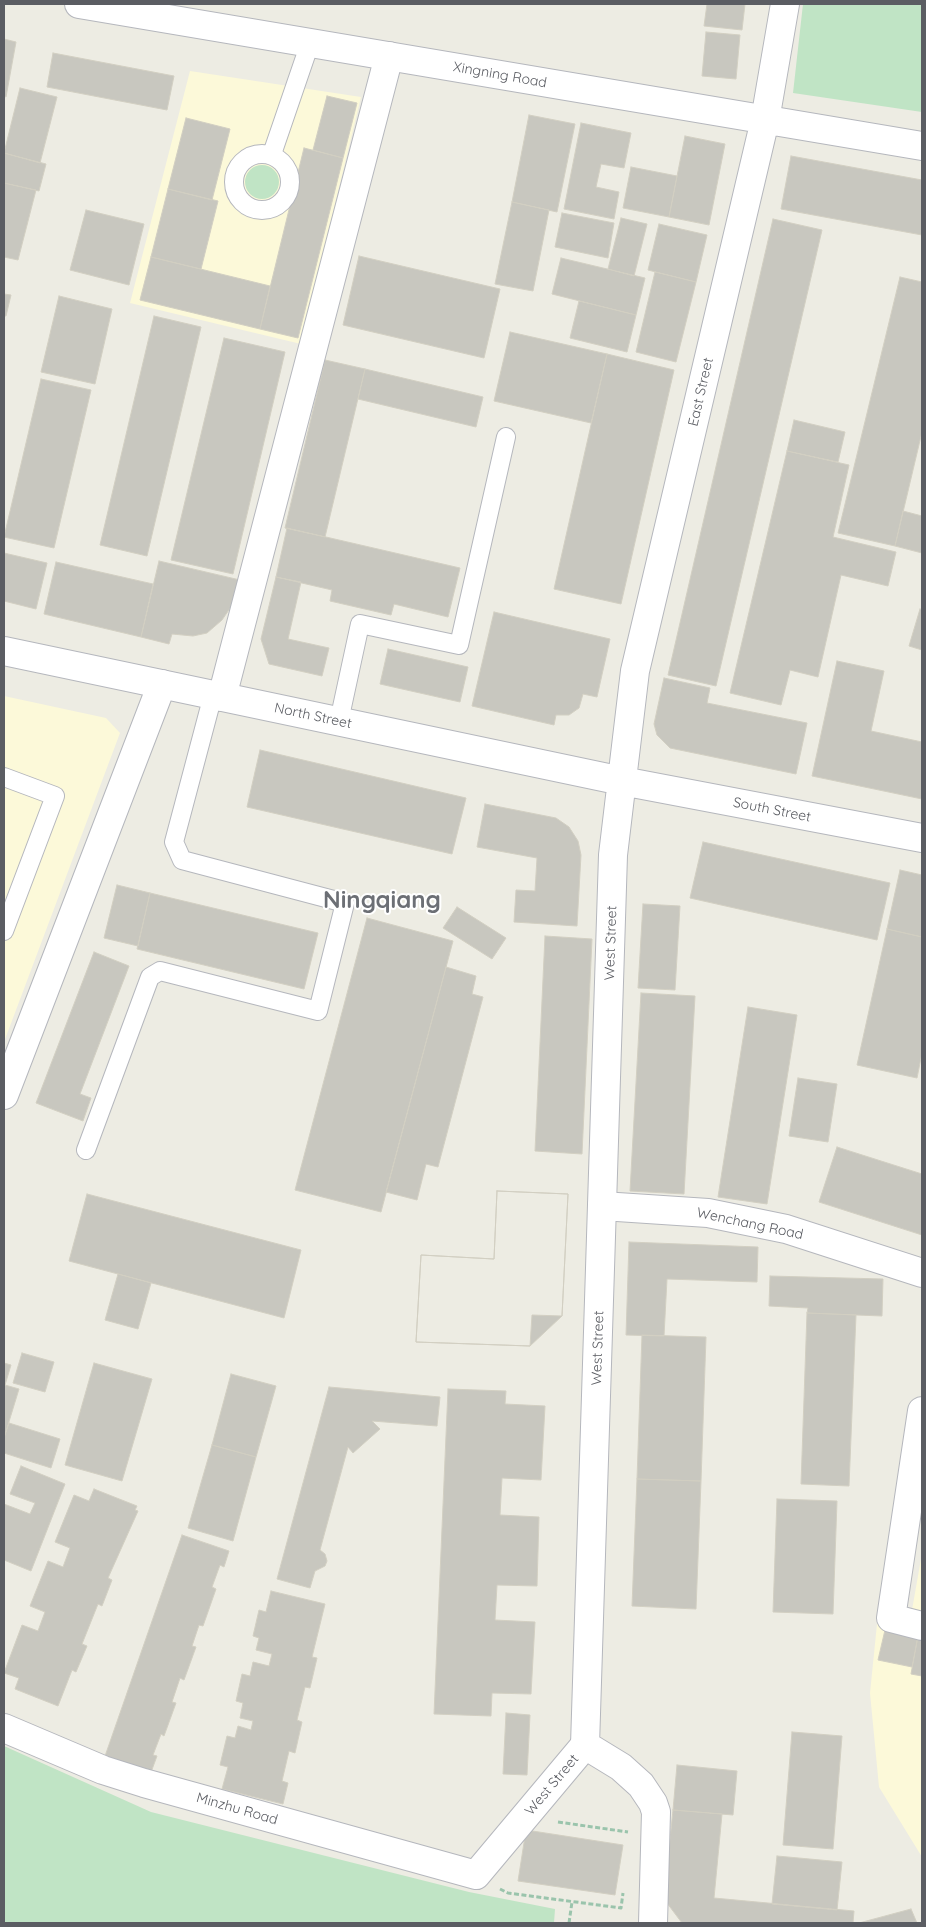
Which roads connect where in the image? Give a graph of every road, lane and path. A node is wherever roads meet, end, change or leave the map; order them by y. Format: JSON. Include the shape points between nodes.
{"nodes":[{"id":1,"x":78,"y":4,"type":"edge"},
{"id":2,"x":785,"y":4,"type":"edge"},
{"id":3,"x":310,"y":43,"type":"junction"},
{"id":4,"x":389,"y":56,"type":"junction"},
{"id":5,"x":765,"y":120,"type":"junction"},
{"id":6,"x":922,"y":146,"type":"edge"},
{"id":7,"x":272,"y":154,"type":"dead end"},
{"id":8,"x":506,"y":437,"type":"dead end"},
{"id":9,"x":4,"y":651,"type":"edge"},
{"id":10,"x":162,"y":684,"type":"junction"},
{"id":11,"x":217,"y":696,"type":"junction"},
{"id":12,"x":338,"y":721,"type":"junction"},
{"id":13,"x":4,"y":777,"type":"edge"},
{"id":14,"x":622,"y":781,"type":"junction"},
{"id":15,"x":922,"y":838,"type":"edge"},
{"id":16,"x":4,"y":931,"type":"edge"},
{"id":17,"x":4,"y":1093,"type":"edge"},
{"id":18,"x":86,"y":1150,"type":"dead end"},
{"id":19,"x":602,"y":1206,"type":"junction"},
{"id":20,"x":922,"y":1273,"type":"edge"},
{"id":21,"x":922,"y":1411,"type":"edge"},
{"id":22,"x":922,"y":1626,"type":"edge"},
{"id":23,"x":4,"y":1728,"type":"edge"},
{"id":24,"x":585,"y":1745,"type":"junction"},
{"id":25,"x":524,"y":1817,"type":"junction"},
{"id":26,"x":631,"y":1832,"type":"dead end"},
{"id":27,"x":476,"y":1875,"type":"junction"},
{"id":28,"x":624,"y":1889,"type":"dead end"},
{"id":29,"x":572,"y":1902,"type":"junction"},
{"id":30,"x":569,"y":1923,"type":"edge"},
{"id":31,"x":653,"y":1923,"type":"edge"}],
"edges":[{"from":1,"to":3,"type":"street","name":"Xingning Road"},
{"from":2,"to":5,"type":"street","name":"East Street"},
{"from":3,"to":4,"type":"street","name":"Xingning Road"},
{"from":3,"to":7,"type":"lane"},
{"from":4,"to":5,"type":"street","name":"Xingning Road"},
{"from":4,"to":11,"type":"street"},
{"from":5,"to":6,"type":"street","name":"Xingning Road"},
{"from":5,"to":14,"type":"street","name":"East Street","via":[[635,671]]},
{"from":8,"to":12,"type":"lane","via":[[459,645],[360,624]]},
{"from":9,"to":10,"type":"street","name":"North Street"},
{"from":10,"to":11,"type":"street","name":"North Street"},
{"from":10,"to":17,"type":"street"},
{"from":11,"to":12,"type":"street","name":"North Street"},
{"from":11,"to":18,"type":"lane","via":[[174,842],[182,860],[345,903],[318,1011],[160,971],[150,977]]},
{"from":12,"to":14,"type":"street","name":"North Street"},
{"from":13,"to":16,"type":"lane","via":[[55,796]]},
{"from":14,"to":15,"type":"street","name":"South Street"},
{"from":14,"to":19,"type":"street","name":"West Street","via":[[613,855]]},
{"from":19,"to":20,"type":"street","name":"Wenchang Road","via":[[708,1213],[786,1229]]},
{"from":19,"to":24,"type":"street","name":"West Street"},
{"from":21,"to":22,"type":"street","via":[[891,1618]]},
{"from":23,"to":27,"type":"street","name":"Minzhu Road","via":[[103,1770],[144,1783]]},
{"from":24,"to":25,"type":"street","name":"West Street"},
{"from":24,"to":31,"type":"street","via":[[621,1767],[641,1785],[653,1803],[656,1812]]},
{"from":25,"to":26,"type":"path"},
{"from":25,"to":27,"type":"street","name":"West Street"},
{"from":27,"to":29,"type":"path","via":[[508,1893]]},
{"from":28,"to":29,"type":"path","via":[[621,1908]]},
{"from":29,"to":30,"type":"path"}]}
